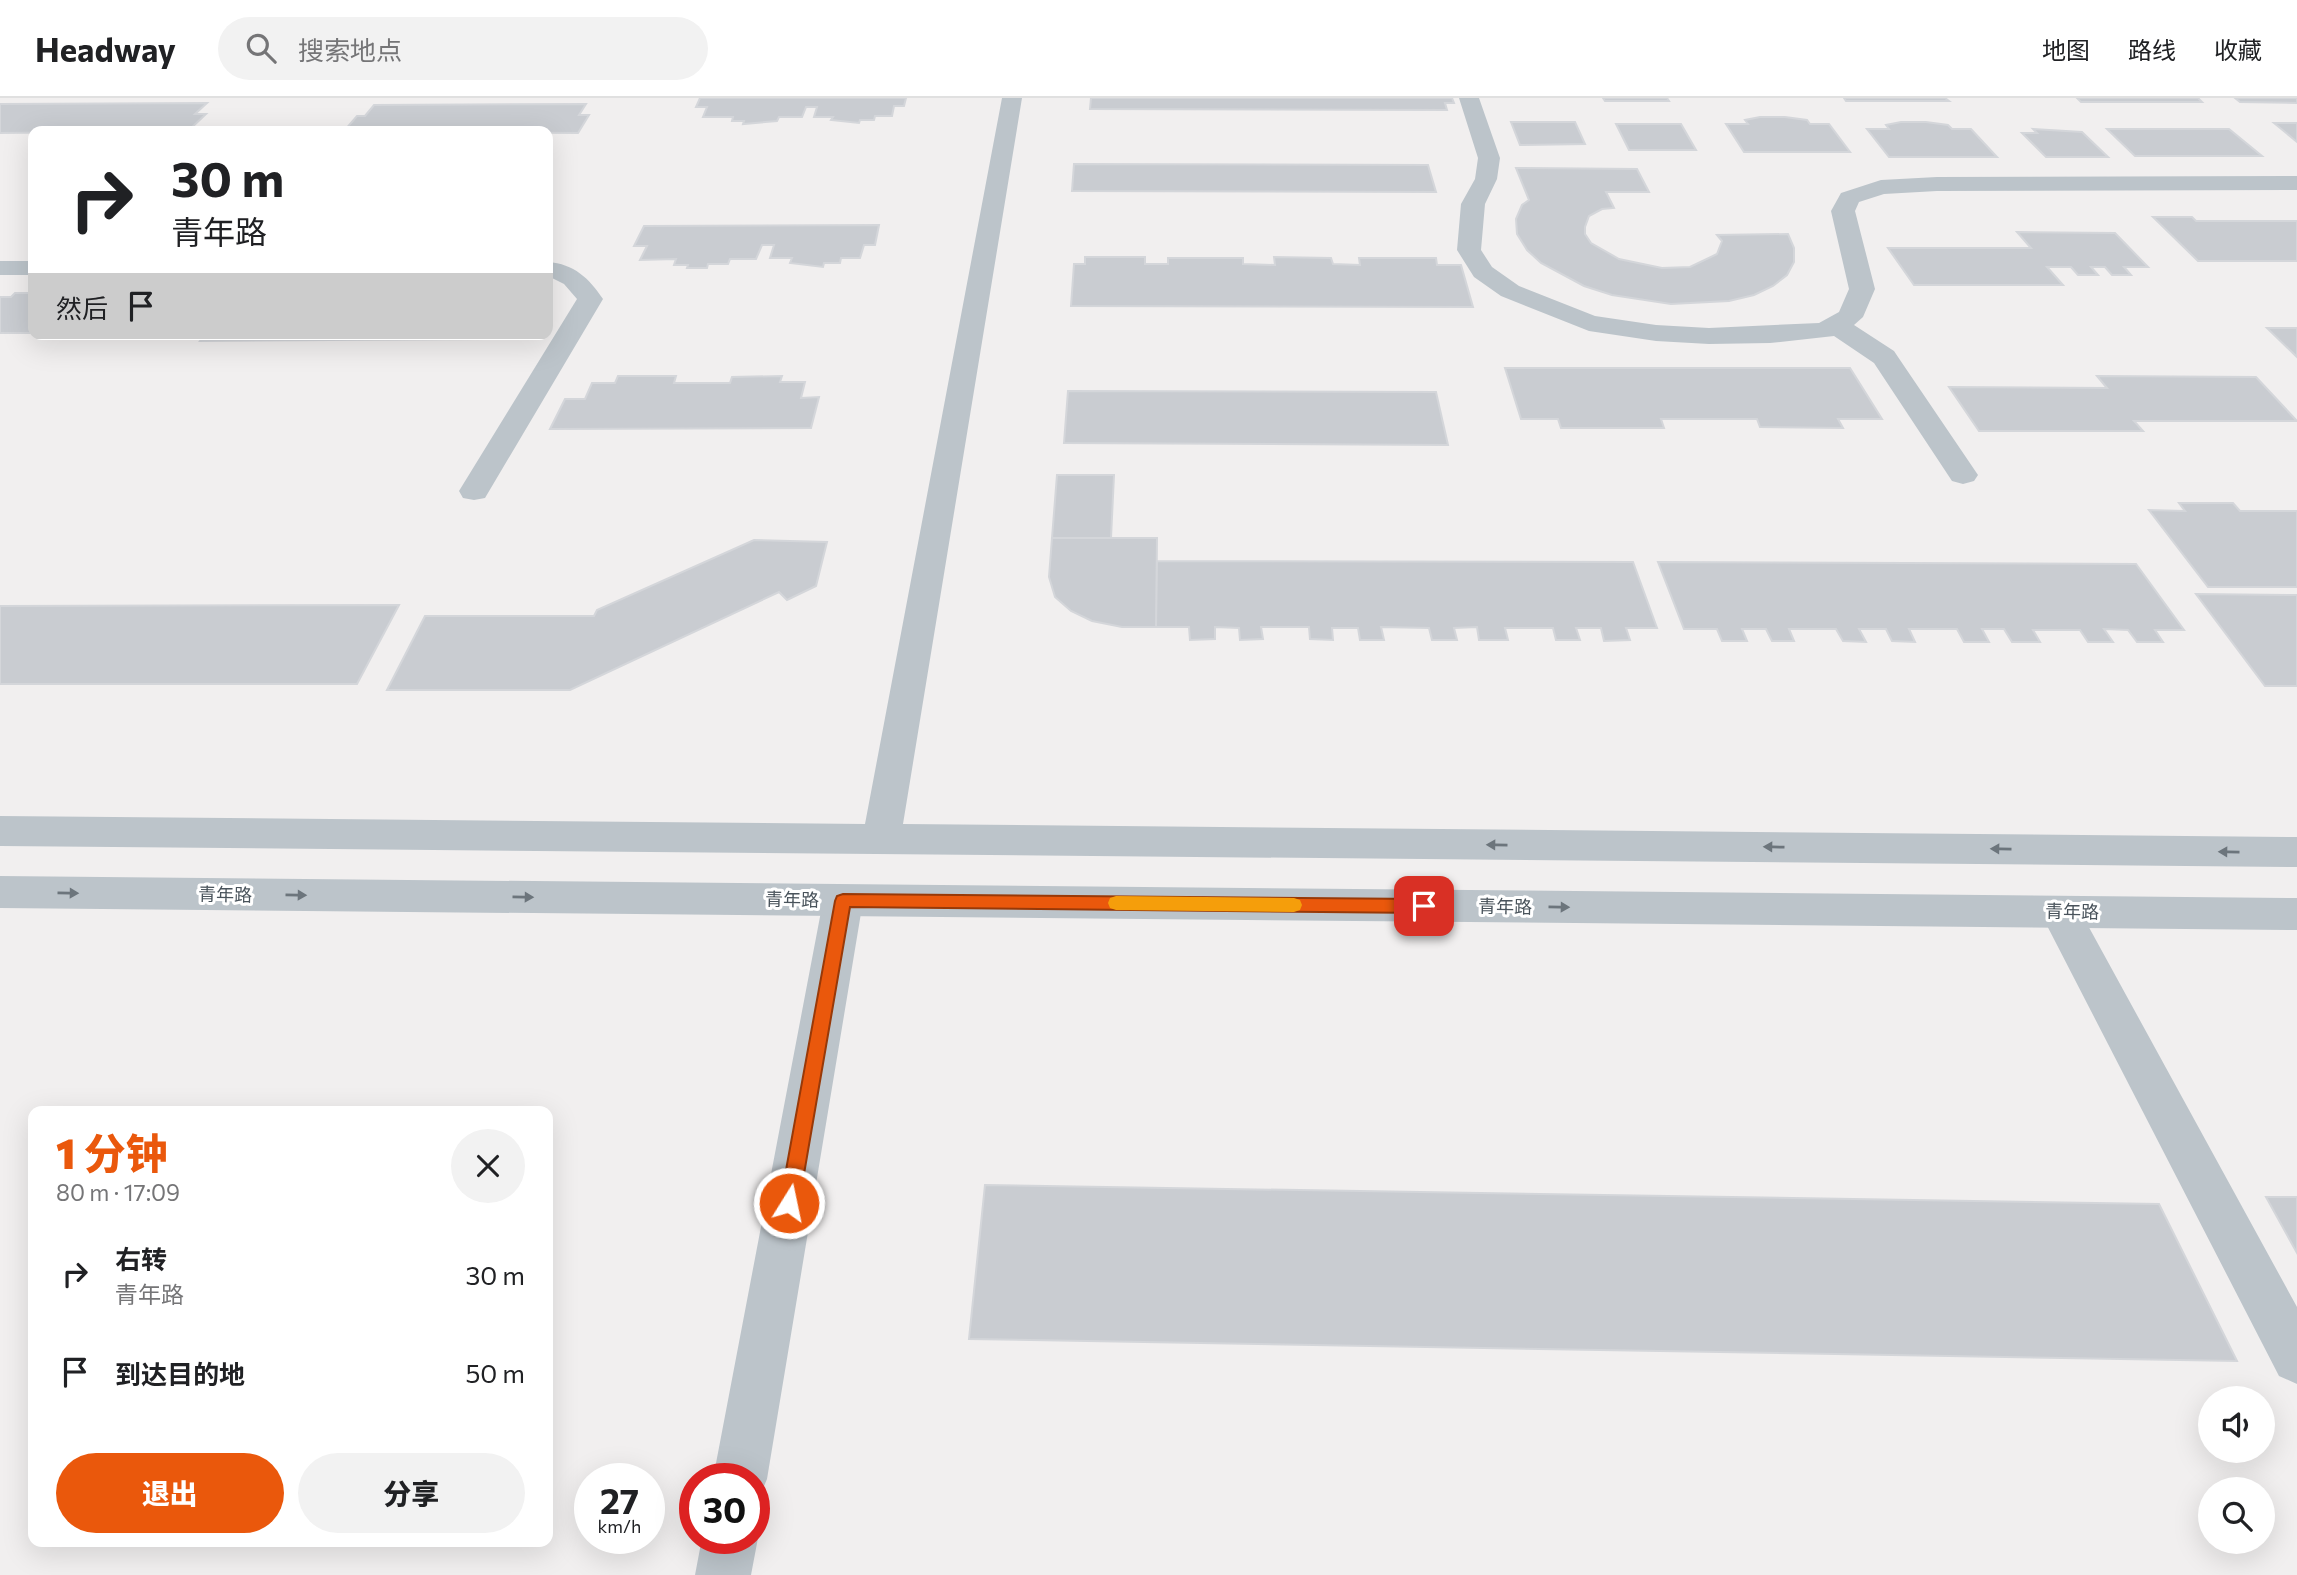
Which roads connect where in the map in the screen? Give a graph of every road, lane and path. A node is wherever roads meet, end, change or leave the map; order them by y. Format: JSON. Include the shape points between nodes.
{"nodes":[{"id":1,"x":1012,"y":98,"type":"edge"},
{"id":2,"x":1468,"y":98,"type":"edge"},
{"id":3,"x":2297,"y":183,"type":"edge"},
{"id":4,"x":0,"y":268,"type":"edge"},
{"id":5,"x":28,"y":268,"type":"edge"},
{"id":6,"x":553,"y":269,"type":"edge"},
{"id":7,"x":1835,"y":325,"type":"junction"},
{"id":8,"x":1963,"y":475,"type":"dead end"},
{"id":9,"x":474,"y":491,"type":"dead end"},
{"id":10,"x":0,"y":831,"type":"edge"},
{"id":11,"x":881,"y":839,"type":"junction"},
{"id":12,"x":2297,"y":852,"type":"edge"},
{"id":13,"x":0,"y":892,"type":"edge"},
{"id":14,"x":843,"y":901,"type":"junction"},
{"id":15,"x":2060,"y":912,"type":"junction"},
{"id":16,"x":2297,"y":914,"type":"edge"},
{"id":17,"x":2297,"y":1358,"type":"edge"},
{"id":18,"x":743,"y":1463,"type":"edge"},
{"id":19,"x":727,"y":1554,"type":"edge"},
{"id":20,"x":723,"y":1575,"type":"edge"}],
"edges":[{"from":1,"to":11,"type":"street"},
{"from":2,"to":7,"type":"street","via":[[1489,158],[1486,179],[1474,204],[1469,250],[1483,272],[1510,291],[1589,323],[1656,333],[1770,335]]},
{"from":3,"to":7,"type":"street","via":[[1881,187],[1849,198],[1843,211],[1863,289],[1850,317]]},
{"from":4,"to":5,"type":"street"},
{"from":6,"to":9,"type":"street","via":[[580,282],[590,299]]},
{"from":7,"to":8,"type":"street","via":[[1884,357]]},
{"from":10,"to":11,"type":"street"},
{"from":12,"to":11,"type":"street","one_way":true},
{"from":13,"to":14,"type":"street","name":"青年路","one_way":true},
{"from":14,"to":15,"type":"street","name":"青年路","one_way":true},
{"from":14,"to":18,"type":"street"},
{"from":15,"to":16,"type":"street","name":"青年路"},
{"from":15,"to":17,"type":"street"},
{"from":19,"to":20,"type":"street"}]}
